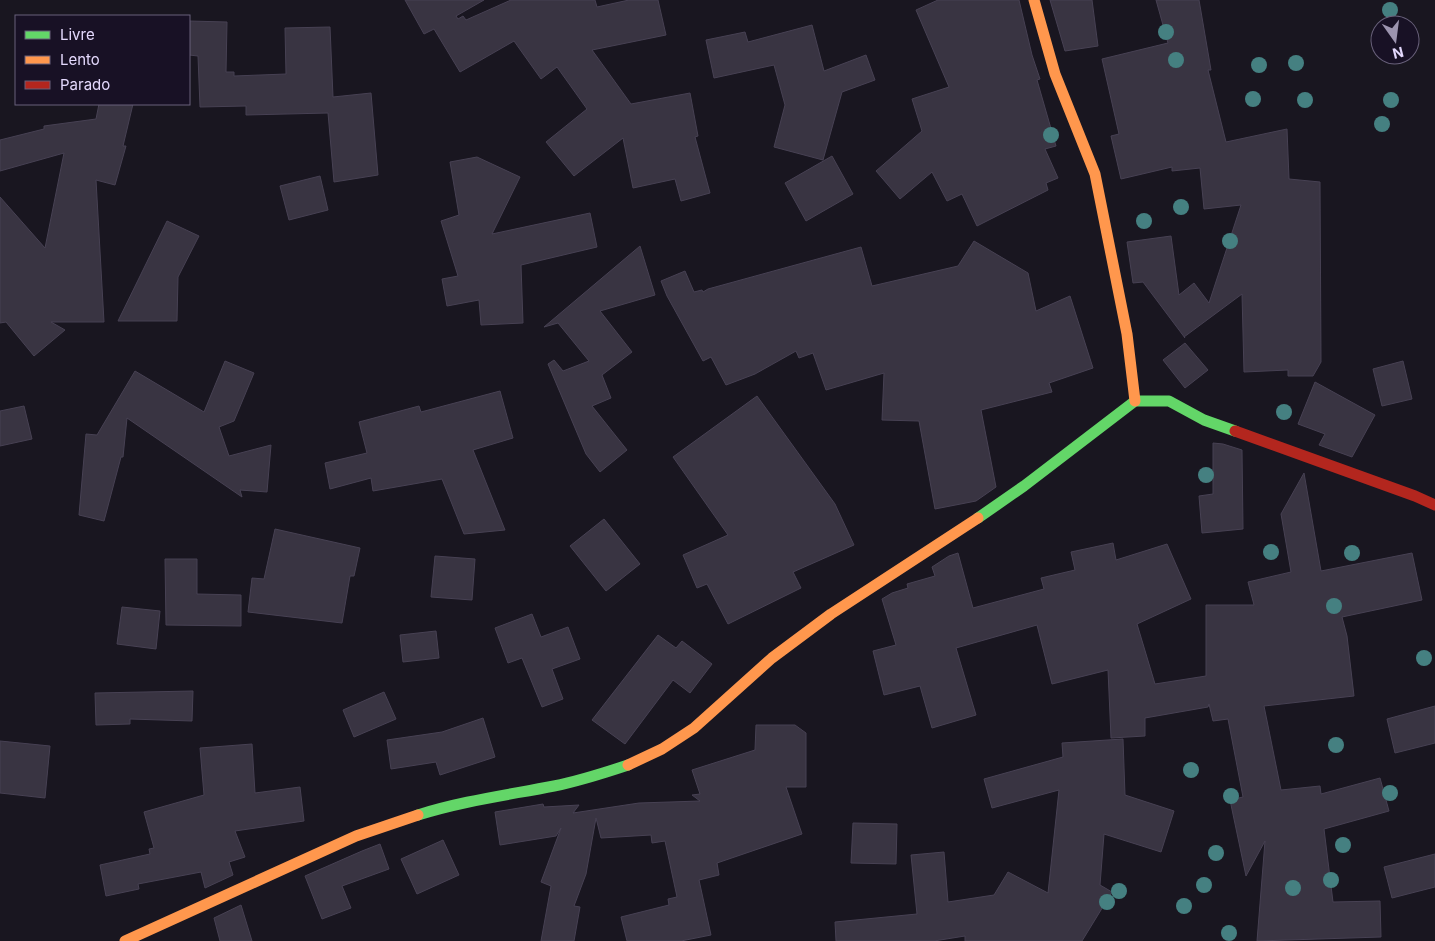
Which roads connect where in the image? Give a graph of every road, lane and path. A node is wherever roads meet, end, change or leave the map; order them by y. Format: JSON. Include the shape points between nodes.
{"nodes":[{"id":1,"x":1034,"y":0,"type":"edge"},
{"id":2,"x":1135,"y":401,"type":"junction"},
{"id":3,"x":1435,"y":505,"type":"edge"},
{"id":4,"x":125,"y":941,"type":"edge"}],
"edges":[{"from":1,"to":2,"type":"street","via":[[1055,74],[1095,174],[1127,334]]},
{"from":2,"to":3,"type":"street","via":[[1169,401],[1204,420]]},
{"from":2,"to":4,"type":"street","via":[[1024,486],[831,614],[772,658],[694,728],[662,749],[598,775],[478,799],[356,836]]}]}
